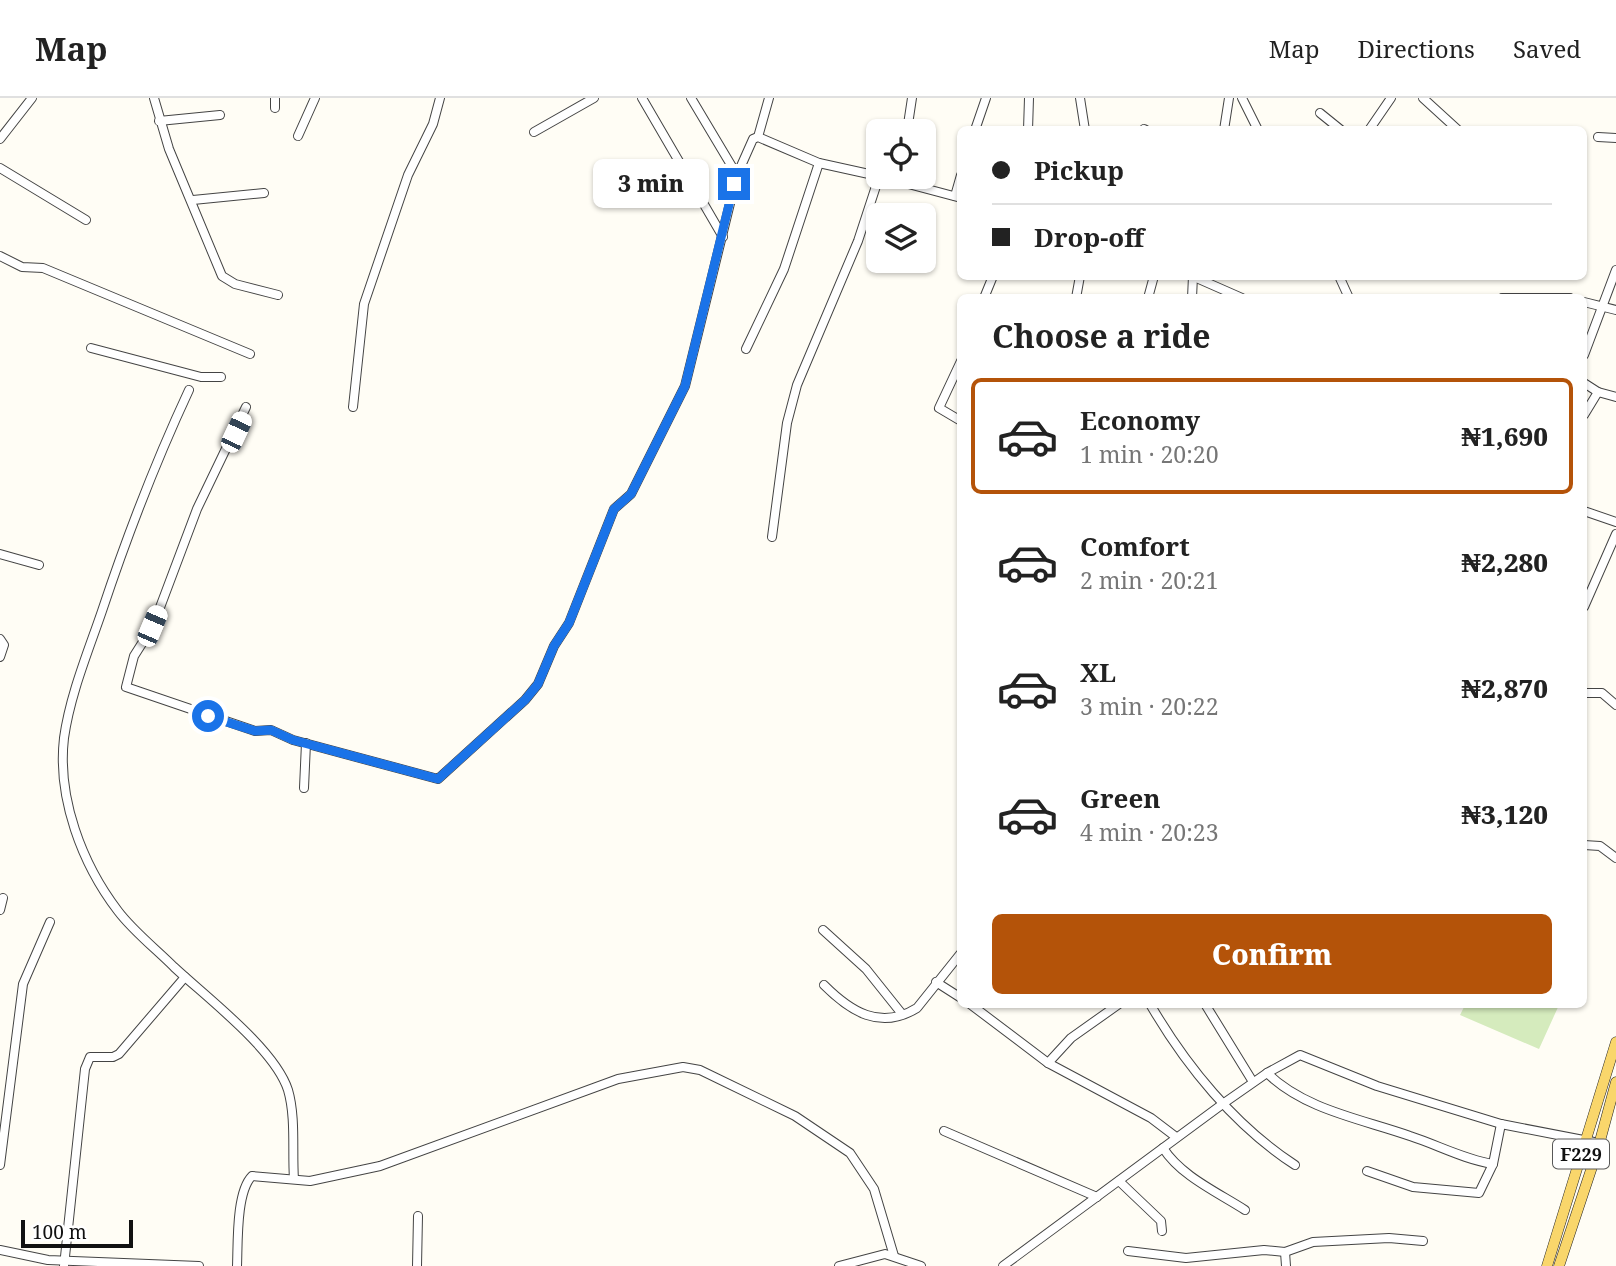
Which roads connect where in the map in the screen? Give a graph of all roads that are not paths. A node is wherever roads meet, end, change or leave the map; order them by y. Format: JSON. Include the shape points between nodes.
{"nodes":[{"id":1,"x":32,"y":98,"type":"edge"},
{"id":2,"x":154,"y":98,"type":"edge"},
{"id":3,"x":275,"y":98,"type":"edge"},
{"id":4,"x":315,"y":98,"type":"edge"},
{"id":5,"x":440,"y":98,"type":"edge"},
{"id":6,"x":594,"y":98,"type":"edge"},
{"id":7,"x":642,"y":98,"type":"edge"},
{"id":8,"x":691,"y":98,"type":"edge"},
{"id":9,"x":769,"y":98,"type":"edge"},
{"id":10,"x":912,"y":98,"type":"edge"},
{"id":11,"x":986,"y":98,"type":"edge"},
{"id":12,"x":1029,"y":98,"type":"edge"},
{"id":13,"x":1080,"y":98,"type":"edge"},
{"id":14,"x":1229,"y":98,"type":"edge"},
{"id":15,"x":1242,"y":98,"type":"edge"},
{"id":16,"x":1391,"y":98,"type":"edge"},
{"id":17,"x":1423,"y":98,"type":"edge"},
{"id":18,"x":275,"y":108,"type":"dead end"},
{"id":19,"x":1320,"y":113,"type":"dead end"},
{"id":20,"x":220,"y":115,"type":"dead end"},
{"id":21,"x":909,"y":119,"type":"edge"},
{"id":22,"x":159,"y":121,"type":"junction"},
{"id":23,"x":976,"y":126,"type":"edge"},
{"id":24,"x":1028,"y":126,"type":"edge"},
{"id":25,"x":1085,"y":126,"type":"edge"},
{"id":26,"x":1225,"y":126,"type":"edge"},
{"id":27,"x":1256,"y":126,"type":"edge"},
{"id":28,"x":1336,"y":126,"type":"edge"},
{"id":29,"x":1372,"y":126,"type":"edge"},
{"id":30,"x":1454,"y":126,"type":"edge"},
{"id":31,"x":534,"y":132,"type":"dead end"},
{"id":32,"x":298,"y":136,"type":"dead end"},
{"id":33,"x":758,"y":137,"type":"junction"},
{"id":34,"x":1598,"y":137,"type":"dead end"},
{"id":35,"x":1616,"y":138,"type":"edge"},
{"id":36,"x":0,"y":139,"type":"edge"},
{"id":37,"x":819,"y":163,"type":"junction"},
{"id":38,"x":0,"y":168,"type":"edge"},
{"id":39,"x":866,"y":174,"type":"edge"},
{"id":40,"x":737,"y":175,"type":"junction"},
{"id":41,"x":876,"y":189,"type":"edge"},
{"id":42,"x":931,"y":189,"type":"edge"},
{"id":43,"x":264,"y":193,"type":"dead end"},
{"id":44,"x":957,"y":197,"type":"edge"},
{"id":45,"x":192,"y":200,"type":"junction"},
{"id":46,"x":86,"y":220,"type":"dead end"},
{"id":47,"x":723,"y":237,"type":"junction"},
{"id":48,"x":0,"y":256,"type":"edge"},
{"id":49,"x":1616,"y":270,"type":"edge"},
{"id":50,"x":1200,"y":280,"type":"edge"},
{"id":51,"x":1233,"y":294,"type":"edge"},
{"id":52,"x":278,"y":295,"type":"dead end"},
{"id":53,"x":1587,"y":303,"type":"edge"},
{"id":54,"x":1601,"y":307,"type":"junction"},
{"id":55,"x":1616,"y":310,"type":"edge"},
{"id":56,"x":1587,"y":347,"type":"edge"},
{"id":57,"x":91,"y":348,"type":"dead end"},
{"id":58,"x":746,"y":349,"type":"dead end"},
{"id":59,"x":250,"y":354,"type":"dead end"},
{"id":60,"x":957,"y":370,"type":"edge"},
{"id":61,"x":221,"y":377,"type":"dead end"},
{"id":62,"x":1587,"y":385,"type":"edge"},
{"id":63,"x":188,"y":390,"type":"dead end"},
{"id":64,"x":1598,"y":391,"type":"junction"},
{"id":65,"x":1616,"y":397,"type":"edge"},
{"id":66,"x":246,"y":407,"type":"dead end"},
{"id":67,"x":353,"y":407,"type":"dead end"},
{"id":68,"x":1587,"y":410,"type":"edge"},
{"id":69,"x":957,"y":419,"type":"edge"},
{"id":70,"x":1587,"y":512,"type":"edge"},
{"id":71,"x":1616,"y":522,"type":"edge"},
{"id":72,"x":1616,"y":534,"type":"edge"},
{"id":73,"x":772,"y":537,"type":"dead end"},
{"id":74,"x":0,"y":554,"type":"edge"},
{"id":75,"x":39,"y":565,"type":"dead end"},
{"id":76,"x":1587,"y":600,"type":"edge"},
{"id":77,"x":0,"y":639,"type":"edge"},
{"id":78,"x":0,"y":657,"type":"edge"},
{"id":79,"x":1587,"y":693,"type":"edge"},
{"id":80,"x":1616,"y":705,"type":"edge"},
{"id":81,"x":306,"y":743,"type":"junction"},
{"id":82,"x":304,"y":788,"type":"dead end"},
{"id":83,"x":1587,"y":845,"type":"edge"},
{"id":84,"x":1616,"y":858,"type":"edge"},
{"id":85,"x":3,"y":898,"type":"dead end"},
{"id":86,"x":0,"y":910,"type":"edge"},
{"id":87,"x":50,"y":922,"type":"dead end"},
{"id":88,"x":823,"y":930,"type":"dead end"},
{"id":89,"x":957,"y":958,"type":"edge"},
{"id":90,"x":185,"y":977,"type":"junction"},
{"id":91,"x":936,"y":982,"type":"junction"},
{"id":92,"x":824,"y":985,"type":"dead end"},
{"id":93,"x":957,"y":995,"type":"edge"},
{"id":94,"x":975,"y":1008,"type":"edge"},
{"id":95,"x":1113,"y":1008,"type":"edge"},
{"id":96,"x":1152,"y":1008,"type":"edge"},
{"id":97,"x":1207,"y":1008,"type":"edge"},
{"id":98,"x":902,"y":1014,"type":"junction"},
{"id":99,"x":1616,"y":1042,"type":"edge"},
{"id":100,"x":1048,"y":1063,"type":"junction"},
{"id":101,"x":1267,"y":1073,"type":"junction"},
{"id":102,"x":1253,"y":1082,"type":"junction"},
{"id":103,"x":1616,"y":1082,"type":"edge"},
{"id":104,"x":1224,"y":1103,"type":"junction"},
{"id":105,"x":1502,"y":1124,"type":"junction"},
{"id":106,"x":944,"y":1131,"type":"dead end"},
{"id":107,"x":1176,"y":1137,"type":"junction"},
{"id":108,"x":1585,"y":1139,"type":"junction"},
{"id":109,"x":1599,"y":1143,"type":"junction"},
{"id":110,"x":1163,"y":1148,"type":"junction"},
{"id":111,"x":1493,"y":1164,"type":"junction"},
{"id":112,"x":0,"y":1165,"type":"edge"},
{"id":113,"x":1295,"y":1165,"type":"dead end"},
{"id":114,"x":1367,"y":1171,"type":"dead end"},
{"id":115,"x":294,"y":1180,"type":"junction"},
{"id":116,"x":1119,"y":1181,"type":"junction"},
{"id":117,"x":1097,"y":1197,"type":"junction"},
{"id":118,"x":1245,"y":1210,"type":"dead end"},
{"id":119,"x":418,"y":1216,"type":"dead end"},
{"id":120,"x":1162,"y":1231,"type":"dead end"},
{"id":121,"x":1423,"y":1241,"type":"dead end"},
{"id":122,"x":0,"y":1250,"type":"edge"},
{"id":123,"x":1128,"y":1251,"type":"dead end"},
{"id":124,"x":1285,"y":1252,"type":"junction"},
{"id":125,"x":894,"y":1256,"type":"junction"},
{"id":126,"x":64,"y":1263,"type":"edge"},
{"id":127,"x":199,"y":1266,"type":"edge"},
{"id":128,"x":237,"y":1266,"type":"edge"},
{"id":129,"x":417,"y":1266,"type":"edge"},
{"id":130,"x":839,"y":1266,"type":"edge"},
{"id":131,"x":921,"y":1266,"type":"edge"},
{"id":132,"x":1003,"y":1266,"type":"edge"},
{"id":133,"x":1286,"y":1266,"type":"edge"},
{"id":134,"x":1547,"y":1266,"type":"edge"},
{"id":135,"x":1559,"y":1266,"type":"edge"}],
"edges":[{"from":1,"to":36,"type":"street"},
{"from":2,"to":22,"type":"street"},
{"from":3,"to":18,"type":"street"},
{"from":4,"to":32,"type":"street"},
{"from":5,"to":67,"type":"street","via":[[364,304]]},
{"from":6,"to":31,"type":"street"},
{"from":7,"to":47,"type":"street"},
{"from":8,"to":40,"type":"street"},
{"from":9,"to":33,"type":"street"},
{"from":10,"to":21,"type":"street"},
{"from":11,"to":23,"type":"street"},
{"from":12,"to":24,"type":"street"},
{"from":13,"to":25,"type":"street"},
{"from":14,"to":26,"type":"street"},
{"from":15,"to":27,"type":"street"},
{"from":16,"to":29,"type":"street"},
{"from":17,"to":30,"type":"street"},
{"from":19,"to":28,"type":"street"},
{"from":20,"to":22,"type":"street"},
{"from":22,"to":45,"type":"street"},
{"from":33,"to":37,"type":"street"},
{"from":33,"to":40,"type":"street"},
{"from":34,"to":35,"type":"street"},
{"from":37,"to":39,"type":"street"},
{"from":37,"to":58,"type":"street","via":[[784,269]]},
{"from":38,"to":46,"type":"street"},
{"from":40,"to":47,"type":"street"},
{"from":41,"to":73,"type":"street","via":[[859,241],[797,385],[787,422]]},
{"from":42,"to":44,"type":"street"},
{"from":43,"to":45,"type":"street"},
{"from":45,"to":52,"type":"street","via":[[222,276]]},
{"from":47,"to":81,"type":"street","via":[[685,386],[631,494],[614,509],[569,623],[525,700],[438,779]]},
{"from":48,"to":59,"type":"street","via":[[22,267],[43,268]]},
{"from":49,"to":54,"type":"street"},
{"from":50,"to":51,"type":"street"},
{"from":53,"to":54,"type":"street"},
{"from":54,"to":55,"type":"street"},
{"from":54,"to":56,"type":"street"},
{"from":57,"to":61,"type":"street","via":[[201,377]]},
{"from":60,"to":69,"type":"street","via":[[939,408]]},
{"from":62,"to":64,"type":"street"},
{"from":63,"to":90,"type":"street","via":[[128,531],[75,692],[62,766],[80,841],[96,879],[119,913]]},
{"from":64,"to":65,"type":"street"},
{"from":64,"to":68,"type":"street"},
{"from":66,"to":81,"type":"street","via":[[197,509],[152,626],[134,656],[126,687],[255,731],[271,730]]},
{"from":70,"to":71,"type":"street"},
{"from":72,"to":76,"type":"street"},
{"from":74,"to":75,"type":"street"},
{"from":77,"to":78,"type":"street","via":[[4,645]]},
{"from":79,"to":80,"type":"street","via":[[1602,693]]},
{"from":81,"to":82,"type":"street"},
{"from":83,"to":84,"type":"street","via":[[1600,845]]},
{"from":85,"to":86,"type":"street"},
{"from":87,"to":112,"type":"street","via":[[23,984]]},
{"from":88,"to":98,"type":"street","via":[[866,969]]},
{"from":89,"to":91,"type":"street"},
{"from":90,"to":115,"type":"street","via":[[276,1064],[289,1093]]},
{"from":90,"to":126,"type":"street","via":[[118,1054],[90,1057]]},
{"from":91,"to":93,"type":"street"},
{"from":91,"to":98,"type":"street","via":[[917,1008]]},
{"from":92,"to":98,"type":"street","via":[[851,1010],[874,1017]]},
{"from":94,"to":100,"type":"street"},
{"from":95,"to":100,"type":"street","via":[[1070,1038]]},
{"from":96,"to":104,"type":"street","via":[[1165,1031]]},
{"from":97,"to":102,"type":"street"},
{"from":99,"to":108,"type":"main road","number":"F229"},
{"from":100,"to":107,"type":"street","via":[[1151,1118]]},
{"from":101,"to":102,"type":"street"},
{"from":101,"to":105,"type":"street","via":[[1307,1056],[1377,1086]]},
{"from":101,"to":111,"type":"street","via":[[1280,1085],[1328,1109]]},
{"from":102,"to":104,"type":"street"},
{"from":103,"to":109,"type":"main road","number":"F229"},
{"from":104,"to":107,"type":"street"},
{"from":104,"to":113,"type":"street","via":[[1257,1138]]},
{"from":105,"to":108,"type":"street"},
{"from":105,"to":111,"type":"street"},
{"from":106,"to":117,"type":"street"},
{"from":107,"to":110,"type":"street"},
{"from":108,"to":109,"type":"street"},
{"from":108,"to":134,"type":"main road","number":"F229"},
{"from":109,"to":135,"type":"main road","number":"F229"},
{"from":110,"to":116,"type":"street"},
{"from":110,"to":118,"type":"street","via":[[1185,1172]]},
{"from":111,"to":114,"type":"street","via":[[1479,1193],[1413,1187]]},
{"from":115,"to":125,"type":"street","via":[[322,1179],[380,1166],[618,1079],[683,1067],[700,1070],[795,1116],[850,1153],[874,1189]]},
{"from":115,"to":128,"type":"street","via":[[252,1177],[245,1183]]},
{"from":116,"to":117,"type":"street"},
{"from":116,"to":120,"type":"street","via":[[1161,1221]]},
{"from":117,"to":132,"type":"street"},
{"from":119,"to":129,"type":"street"},
{"from":121,"to":124,"type":"street","via":[[1313,1242]]},
{"from":122,"to":126,"type":"street"},
{"from":123,"to":124,"type":"street","via":[[1186,1258]]},
{"from":124,"to":133,"type":"street"},
{"from":125,"to":130,"type":"street","via":[[885,1254]]},
{"from":125,"to":131,"type":"street"},
{"from":126,"to":127,"type":"street"}]}
